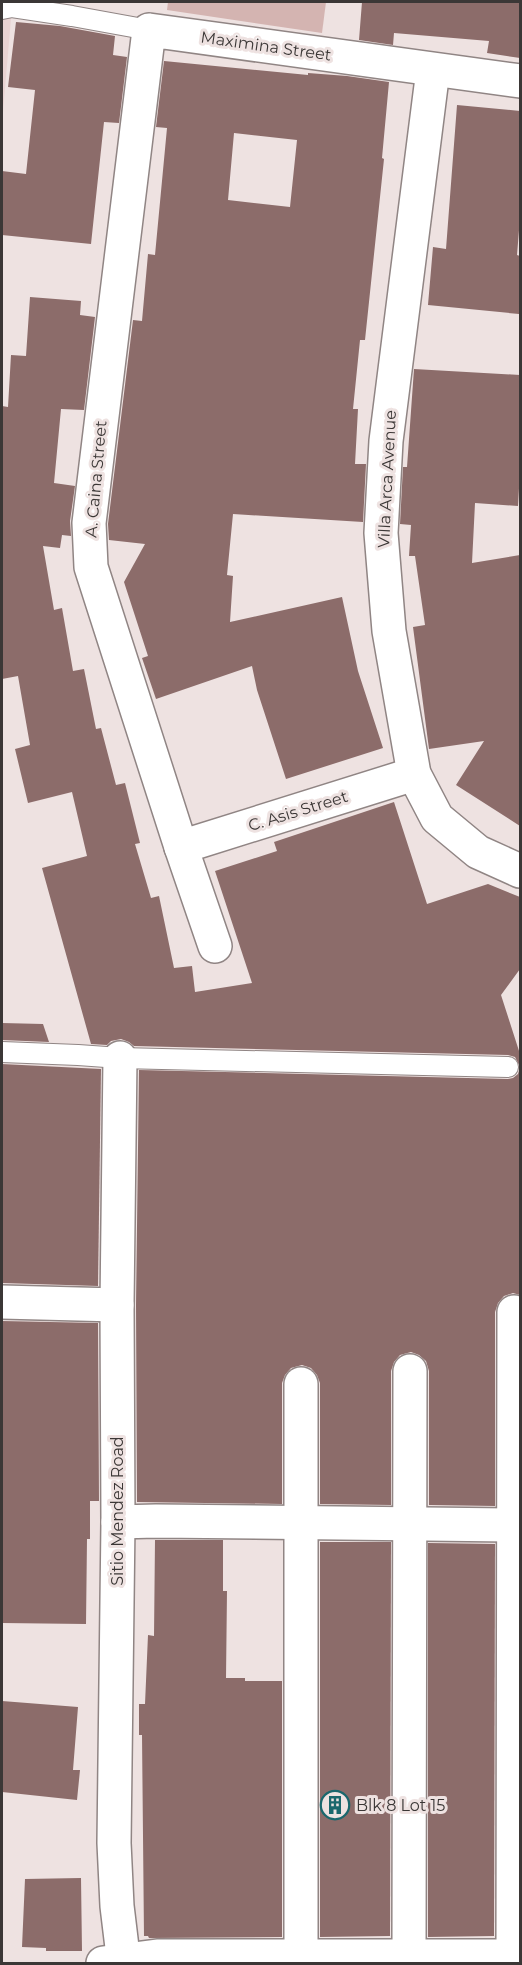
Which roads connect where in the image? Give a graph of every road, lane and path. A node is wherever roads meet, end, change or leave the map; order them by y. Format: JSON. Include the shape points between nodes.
{"nodes":[{"id":1,"x":7,"y":8,"type":"edge"},
{"id":2,"x":149,"y":30,"type":"junction"},
{"id":3,"x":433,"y":70,"type":"junction"},
{"id":4,"x":520,"y":81,"type":"edge"},
{"id":5,"x":414,"y":774,"type":"junction"},
{"id":6,"x":181,"y":847,"type":"junction"},
{"id":7,"x":520,"y":871,"type":"edge"},
{"id":8,"x":215,"y":946,"type":"dead end"},
{"id":9,"x":2,"y":1052,"type":"edge"},
{"id":10,"x":120,"y":1058,"type":"junction"},
{"id":11,"x":508,"y":1067,"type":"dead end"},
{"id":12,"x":2,"y":1302,"type":"edge"},
{"id":13,"x":117,"y":1305,"type":"junction"},
{"id":14,"x":514,"y":1312,"type":"dead end"},
{"id":15,"x":410,"y":1371,"type":"dead end"},
{"id":16,"x":301,"y":1384,"type":"dead end"},
{"id":17,"x":118,"y":1522,"type":"junction"},
{"id":18,"x":302,"y":1522,"type":"junction"},
{"id":19,"x":410,"y":1524,"type":"junction"},
{"id":20,"x":513,"y":1525,"type":"junction"},
{"id":21,"x":517,"y":1858,"type":"edge"},
{"id":22,"x":301,"y":1955,"type":"junction"},
{"id":23,"x":410,"y":1956,"type":"junction"},
{"id":24,"x":513,"y":1960,"type":"edge"},
{"id":25,"x":116,"y":1962,"type":"edge"}],
"edges":[{"from":1,"to":2,"type":"lane","name":"Maximina Street"},
{"from":2,"to":3,"type":"street","name":"Maximina Street"},
{"from":2,"to":6,"type":"street","name":"A. Caina Street","via":[[89,523],[91,567]]},
{"from":3,"to":4,"type":"street","name":"Maximina Street"},
{"from":3,"to":5,"type":"street","name":"Villa Arca Avenue","via":[[386,441],[381,533],[389,631]]},
{"from":5,"to":6,"type":"street","name":"C. Asis Street"},
{"from":5,"to":7,"type":"street","name":"Villa Arca Avenue","via":[[437,818],[478,852]]},
{"from":6,"to":8,"type":"street","name":"A. Caina Street"},
{"from":9,"to":10,"type":"lane"},
{"from":10,"to":11,"type":"lane"},
{"from":10,"to":13,"type":"street","name":"Sitio Mendez Road"},
{"from":12,"to":13,"type":"street"},
{"from":13,"to":17,"type":"street","name":"Sitio Mendez Road"},
{"from":14,"to":20,"type":"street"},
{"from":15,"to":19,"type":"street"},
{"from":16,"to":18,"type":"street"},
{"from":17,"to":18,"type":"street"},
{"from":17,"to":25,"type":"street","name":"Sitio Mendez Road"},
{"from":18,"to":19,"type":"street"},
{"from":18,"to":22,"type":"street"},
{"from":19,"to":20,"type":"street"},
{"from":19,"to":23,"type":"street"},
{"from":20,"to":21,"type":"street"},
{"from":21,"to":24,"type":"street"},
{"from":22,"to":23,"type":"street"},
{"from":22,"to":25,"type":"street","via":[[157,1956]]},
{"from":23,"to":24,"type":"street"}]}
